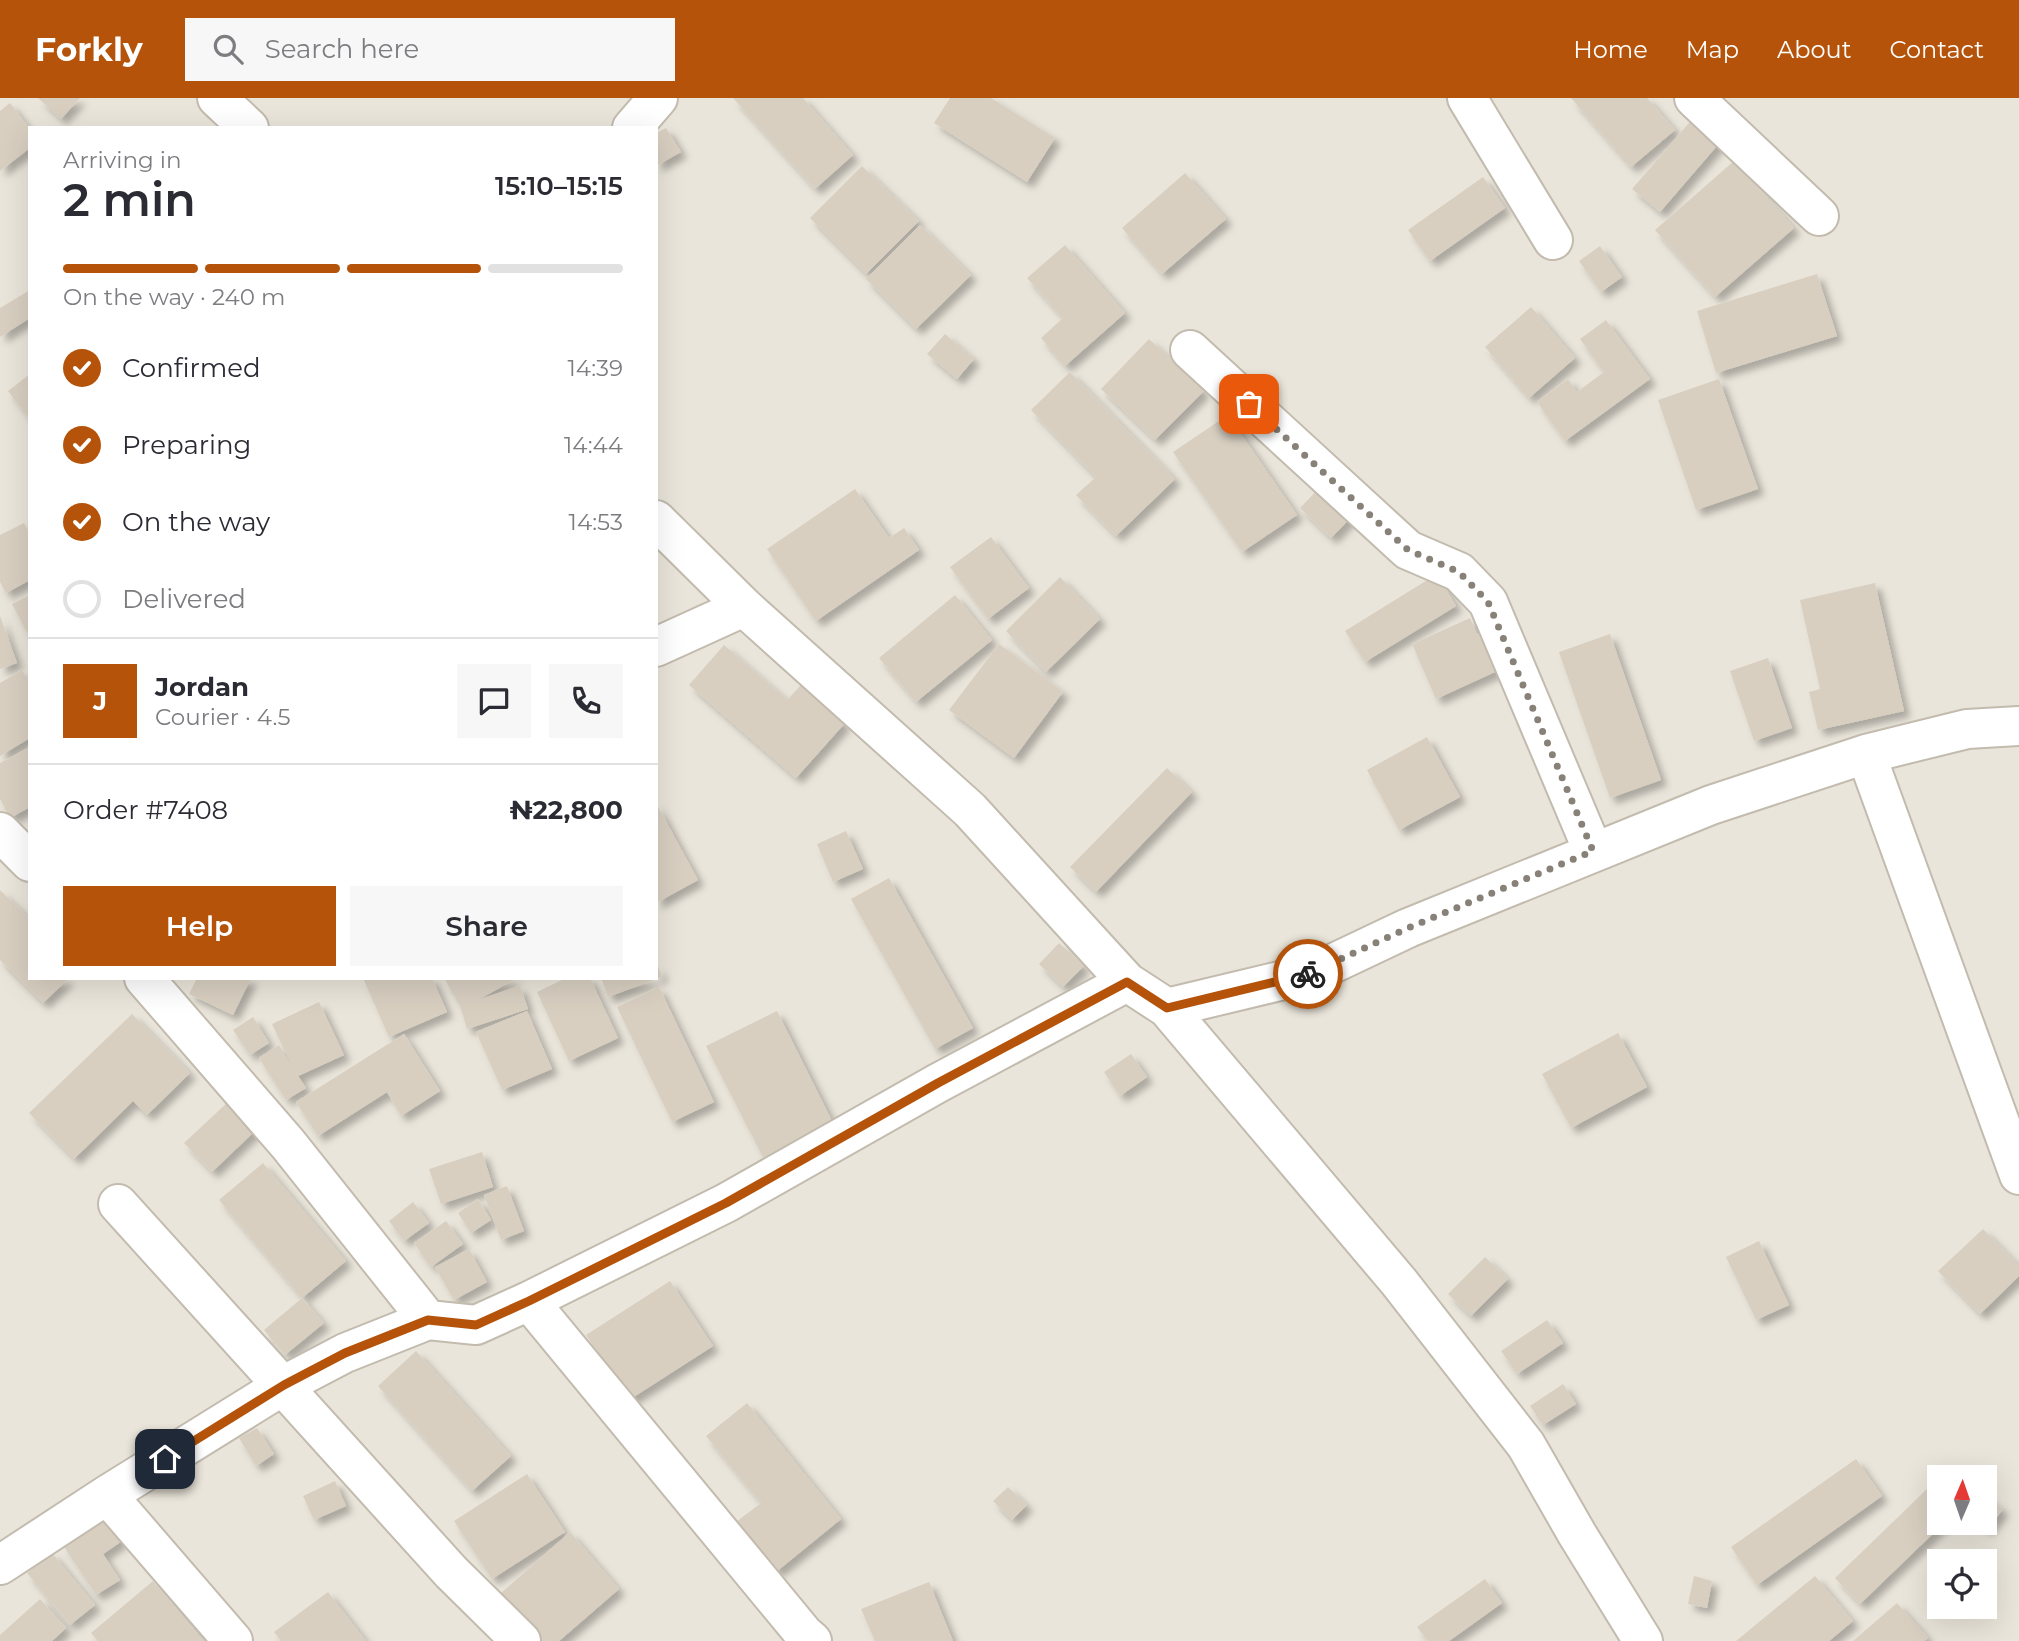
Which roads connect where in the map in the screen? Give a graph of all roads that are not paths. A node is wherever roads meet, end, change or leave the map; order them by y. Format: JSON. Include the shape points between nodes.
{"nodes":[{"id":1,"x":217,"y":98,"type":"edge"},
{"id":2,"x":658,"y":98,"type":"edge"},
{"id":3,"x":1467,"y":98,"type":"edge"},
{"id":4,"x":1694,"y":98,"type":"edge"},
{"id":5,"x":247,"y":126,"type":"edge"},
{"id":6,"x":634,"y":126,"type":"edge"},
{"id":7,"x":1819,"y":216,"type":"dead end"},
{"id":8,"x":1553,"y":240,"type":"dead end"},
{"id":9,"x":1189,"y":349,"type":"dead end"},
{"id":10,"x":658,"y":522,"type":"edge"},
{"id":11,"x":744,"y":607,"type":"junction"},
{"id":12,"x":658,"y":646,"type":"edge"},
{"id":13,"x":2019,"y":726,"type":"edge"},
{"id":14,"x":1866,"y":754,"type":"junction"},
{"id":15,"x":0,"y":832,"type":"edge"},
{"id":16,"x":1593,"y":851,"type":"junction"},
{"id":17,"x":28,"y":860,"type":"edge"},
{"id":18,"x":148,"y":980,"type":"edge"},
{"id":19,"x":1127,"y":982,"type":"junction"},
{"id":20,"x":1167,"y":1008,"type":"junction"},
{"id":21,"x":2019,"y":1175,"type":"edge"},
{"id":22,"x":118,"y":1204,"type":"dead end"},
{"id":23,"x":529,"y":1301,"type":"junction"},
{"id":24,"x":428,"y":1320,"type":"junction"},
{"id":25,"x":284,"y":1385,"type":"junction"},
{"id":26,"x":107,"y":1495,"type":"junction"},
{"id":27,"x":0,"y":1565,"type":"edge"},
{"id":28,"x":233,"y":1641,"type":"edge"},
{"id":29,"x":522,"y":1641,"type":"edge"},
{"id":30,"x":812,"y":1641,"type":"edge"},
{"id":31,"x":1643,"y":1641,"type":"edge"}],
"edges":[{"from":1,"to":5,"type":"street"},
{"from":2,"to":6,"type":"street"},
{"from":3,"to":8,"type":"street"},
{"from":4,"to":7,"type":"street"},
{"from":9,"to":16,"type":"street","via":[[1408,550],[1459,572],[1488,602]]},
{"from":10,"to":11,"type":"street"},
{"from":11,"to":12,"type":"street"},
{"from":11,"to":19,"type":"street","via":[[970,810]]},
{"from":13,"to":14,"type":"street","via":[[1967,729]]},
{"from":14,"to":16,"type":"street","via":[[1711,805]]},
{"from":14,"to":21,"type":"street"},
{"from":15,"to":17,"type":"street"},
{"from":16,"to":20,"type":"street","via":[[1313,973]]},
{"from":18,"to":24,"type":"street","via":[[288,1144]]},
{"from":19,"to":20,"type":"street"},
{"from":19,"to":23,"type":"street","via":[[726,1203]]},
{"from":20,"to":31,"type":"street","via":[[1399,1282],[1526,1445]]},
{"from":22,"to":25,"type":"street"},
{"from":23,"to":24,"type":"street","via":[[476,1325]]},
{"from":23,"to":30,"type":"street"},
{"from":24,"to":25,"type":"street","via":[[345,1353]]},
{"from":25,"to":26,"type":"street"},
{"from":25,"to":29,"type":"street","via":[[452,1572]]},
{"from":26,"to":27,"type":"street"},
{"from":26,"to":28,"type":"street"}]}
